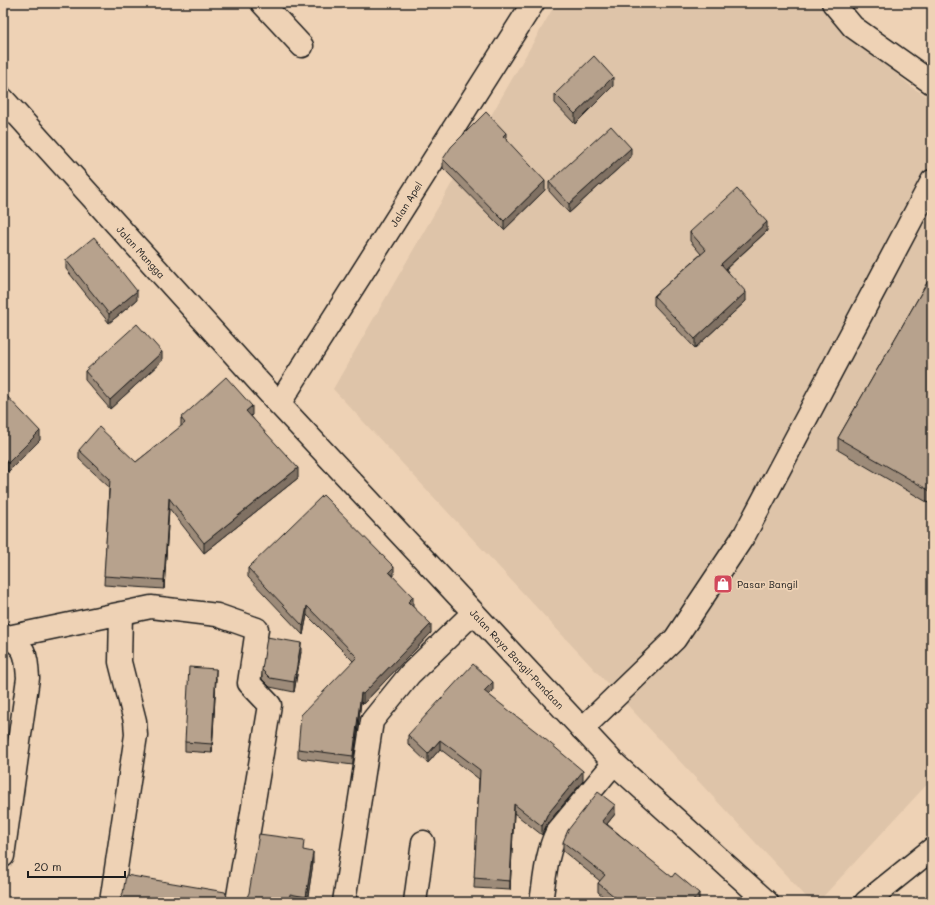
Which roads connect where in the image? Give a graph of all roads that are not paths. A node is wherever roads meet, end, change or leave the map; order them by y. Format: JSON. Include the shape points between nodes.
{"nodes":[{"id":1,"x":262,"y":3,"type":"edge"},
{"id":2,"x":533,"y":3,"type":"edge"},
{"id":3,"x":833,"y":3,"type":"edge"},
{"id":4,"x":302,"y":46,"type":"dead end"},
{"id":5,"x":932,"y":83,"type":"edge"},
{"id":6,"x":3,"y":99,"type":"edge"},
{"id":7,"x":932,"y":181,"type":"edge"},
{"id":8,"x":279,"y":404,"type":"junction"},
{"id":9,"x":121,"y":613,"type":"junction"},
{"id":10,"x":473,"y":613,"type":"junction"},
{"id":11,"x":4,"y":636,"type":"edge"},
{"id":12,"x":582,"y":729,"type":"junction"},
{"id":13,"x":614,"y":763,"type":"junction"},
{"id":14,"x":423,"y":842,"type":"dead end"},
{"id":15,"x":932,"y":849,"type":"edge"},
{"id":16,"x":3,"y":856,"type":"edge"},
{"id":17,"x":111,"y":902,"type":"edge"},
{"id":18,"x":237,"y":902,"type":"edge"},
{"id":19,"x":344,"y":902,"type":"edge"},
{"id":20,"x":415,"y":902,"type":"edge"},
{"id":21,"x":541,"y":902,"type":"edge"},
{"id":22,"x":767,"y":902,"type":"edge"},
{"id":23,"x":866,"y":902,"type":"edge"}],
"edges":[{"from":1,"to":4,"type":"street"},
{"from":2,"to":8,"type":"street","name":"Jalan Apel"},
{"from":3,"to":5,"type":"street","via":[[853,27]]},
{"from":6,"to":8,"type":"street","name":"Jalan Mangga"},
{"from":7,"to":12,"type":"street","via":[[745,534],[675,639]]},
{"from":8,"to":10,"type":"street","name":"Jalan Raya Bangil-Pandaan"},
{"from":9,"to":11,"type":"street"},
{"from":9,"to":17,"type":"street","via":[[120,662],[135,721],[136,735]]},
{"from":9,"to":18,"type":"street","via":[[150,607],[217,615],[257,629],[249,683],[270,705]]},
{"from":10,"to":12,"type":"street","name":"Jalan Raya Bangil-Pandaan"},
{"from":10,"to":19,"type":"street","via":[[410,674],[372,721]]},
{"from":11,"to":16,"type":"street","via":[[21,645],[28,678]]},
{"from":12,"to":13,"type":"street","name":"Jalan Raya Bangil-Pandaan"},
{"from":13,"to":21,"type":"street","via":[[557,832],[548,858]]},
{"from":13,"to":22,"type":"street","name":"Jalan Raya Bangil-Pandaan"},
{"from":14,"to":20,"type":"street"},
{"from":15,"to":23,"type":"street"}]}
